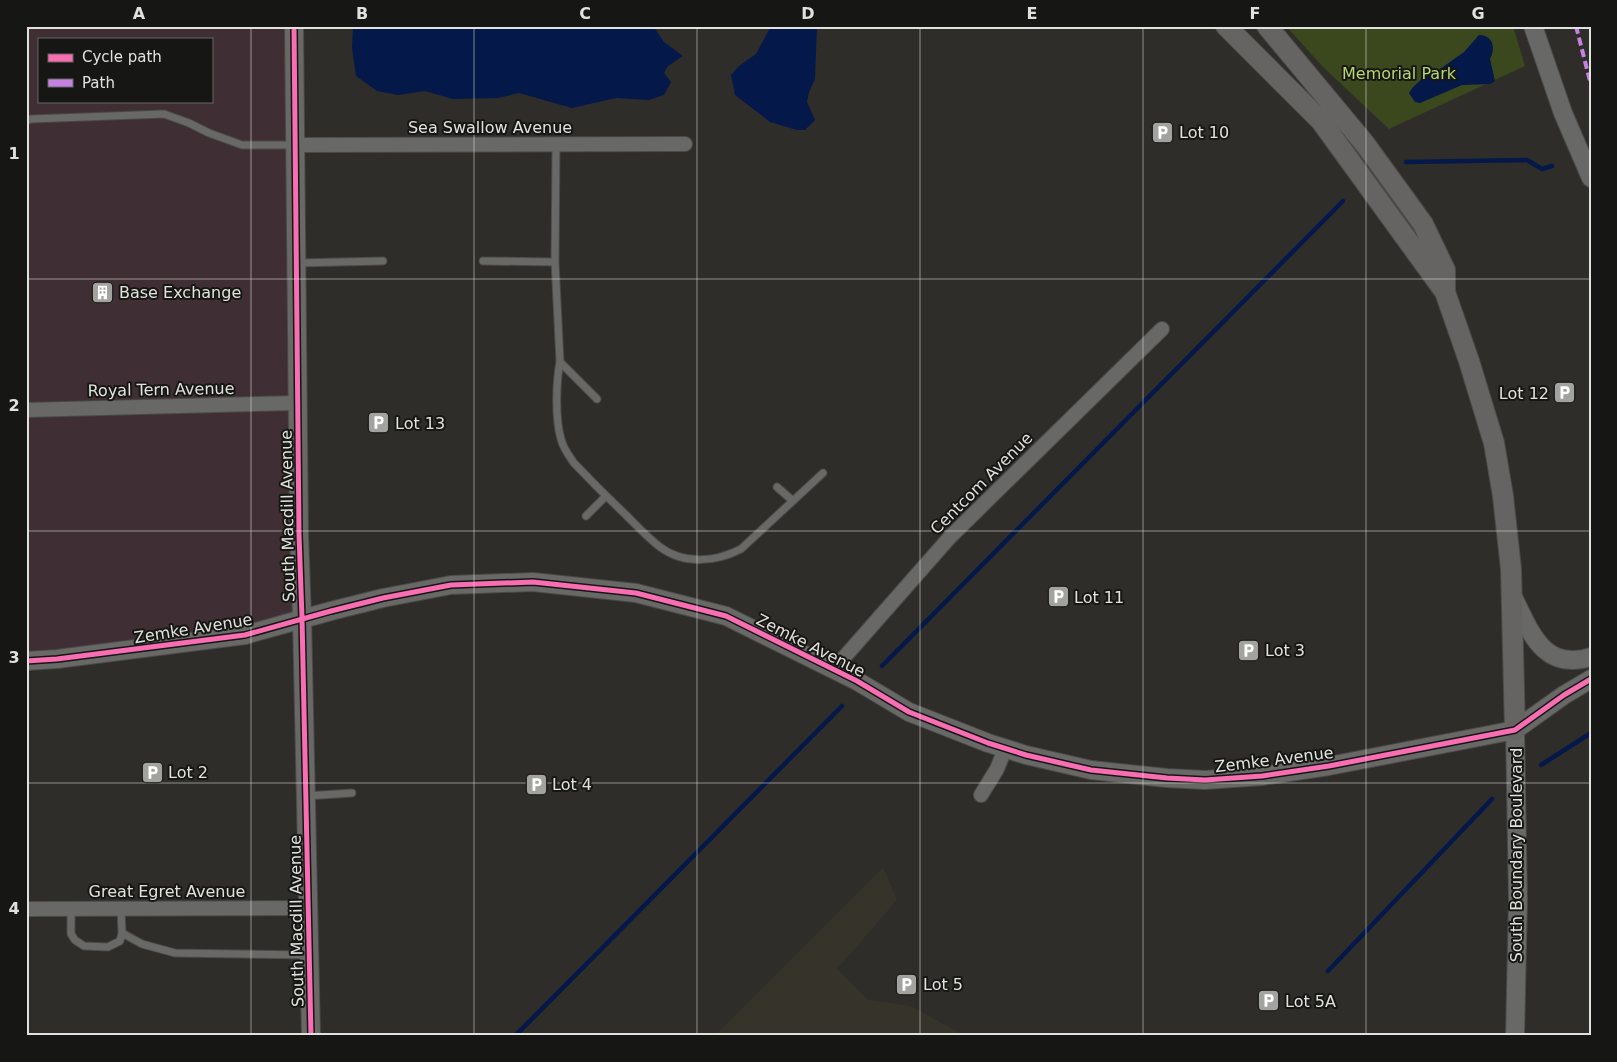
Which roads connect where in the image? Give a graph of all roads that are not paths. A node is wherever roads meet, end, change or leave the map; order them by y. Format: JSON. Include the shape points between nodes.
{"nodes":[{"id":1,"x":294,"y":26,"type":"edge"},
{"id":2,"x":1226,"y":26,"type":"edge"},
{"id":3,"x":1267,"y":26,"type":"edge"},
{"id":4,"x":1533,"y":26,"type":"edge"},
{"id":5,"x":1539,"y":26,"type":"edge"},
{"id":6,"x":1543,"y":59,"type":"junction"},
{"id":7,"x":26,"y":121,"type":"edge"},
{"id":8,"x":556,"y":144,"type":"junction"},
{"id":9,"x":685,"y":144,"type":"dead end"},
{"id":10,"x":296,"y":146,"type":"junction"},
{"id":11,"x":1591,"y":178,"type":"edge"},
{"id":12,"x":383,"y":261,"type":"dead end"},
{"id":13,"x":484,"y":261,"type":"dead end"},
{"id":14,"x":556,"y":262,"type":"junction"},
{"id":15,"x":296,"y":263,"type":"junction"},
{"id":16,"x":1445,"y":292,"type":"junction"},
{"id":17,"x":1162,"y":329,"type":"dead end"},
{"id":18,"x":560,"y":362,"type":"junction"},
{"id":19,"x":597,"y":399,"type":"dead end"},
{"id":20,"x":298,"y":404,"type":"junction"},
{"id":21,"x":26,"y":410,"type":"edge"},
{"id":22,"x":823,"y":473,"type":"dead end"},
{"id":23,"x":777,"y":487,"type":"dead end"},
{"id":24,"x":606,"y":496,"type":"junction"},
{"id":25,"x":793,"y":501,"type":"junction"},
{"id":26,"x":586,"y":516,"type":"dead end"},
{"id":27,"x":1512,"y":595,"type":"junction"},
{"id":28,"x":302,"y":618,"type":"junction"},
{"id":29,"x":1591,"y":657,"type":"edge"},
{"id":30,"x":26,"y":661,"type":"edge"},
{"id":31,"x":833,"y":670,"type":"junction"},
{"id":32,"x":1591,"y":678,"type":"edge"},
{"id":33,"x":1515,"y":730,"type":"junction"},
{"id":34,"x":1005,"y":749,"type":"junction"},
{"id":35,"x":352,"y":793,"type":"dead end"},
{"id":36,"x":981,"y":795,"type":"dead end"},
{"id":37,"x":306,"y":796,"type":"junction"},
{"id":38,"x":308,"y":908,"type":"junction"},
{"id":39,"x":26,"y":909,"type":"edge"},
{"id":40,"x":71,"y":909,"type":"junction"},
{"id":41,"x":122,"y":909,"type":"junction"},
{"id":42,"x":122,"y":933,"type":"junction"},
{"id":43,"x":309,"y":955,"type":"junction"},
{"id":44,"x":311,"y":1036,"type":"edge"},
{"id":45,"x":1515,"y":1036,"type":"edge"}],
"edges":[{"from":1,"to":10,"type":"street","name":"South Macdill Avenue"},
{"from":2,"to":16,"type":"main road","name":"South Boundary Boulevard","via":[[1321,121]]},
{"from":3,"to":16,"type":"main road","name":"South Boundary Boulevard","via":[[1365,144],[1423,224],[1445,270]]},
{"from":4,"to":6,"type":"street"},
{"from":5,"to":6,"type":"street"},
{"from":6,"to":11,"type":"street"},
{"from":7,"to":10,"type":"lane","via":[[164,114],[242,144]]},
{"from":8,"to":9,"type":"street","name":"Sea Swallow Avenue"},
{"from":8,"to":10,"type":"street","name":"Sea Swallow Avenue"},
{"from":8,"to":14,"type":"lane"},
{"from":10,"to":15,"type":"street","name":"South Macdill Avenue"},
{"from":12,"to":15,"type":"lane"},
{"from":13,"to":14,"type":"lane"},
{"from":14,"to":18,"type":"lane"},
{"from":15,"to":20,"type":"street","name":"South Macdill Avenue"},
{"from":16,"to":27,"type":"main road","name":"South Boundary Boulevard","via":[[1494,443],[1504,496]]},
{"from":17,"to":31,"type":"street","name":"Centcom Avenue","via":[[950,537]]},
{"from":18,"to":19,"type":"lane"},
{"from":18,"to":24,"type":"lane","via":[[557,378],[561,440],[574,463]]},
{"from":20,"to":21,"type":"street","name":"Royal Tern Avenue"},
{"from":20,"to":28,"type":"street","name":"South Macdill Avenue"},
{"from":22,"to":25,"type":"lane"},
{"from":23,"to":25,"type":"lane"},
{"from":24,"to":25,"type":"lane","via":[[660,547],[682,558],[701,560],[729,555],[741,549]]},
{"from":24,"to":26,"type":"lane"},
{"from":27,"to":29,"type":"street","via":[[1534,638],[1545,651],[1566,660]]},
{"from":27,"to":33,"type":"main road","name":"South Boundary Boulevard"},
{"from":28,"to":30,"type":"street","name":"Zemke Avenue","via":[[245,635]]},
{"from":28,"to":31,"type":"street","name":"Zemke Avenue","via":[[451,585],[534,582],[636,593],[726,616]]},
{"from":28,"to":37,"type":"street","name":"South Macdill Avenue"},
{"from":31,"to":34,"type":"street","name":"Zemke Avenue","via":[[909,712]]},
{"from":32,"to":33,"type":"street","name":"Zemke Avenue"},
{"from":33,"to":34,"type":"street","name":"Zemke Avenue","via":[[1329,766],[1206,780],[1091,770]]},
{"from":33,"to":45,"type":"street","name":"South Boundary Boulevard","via":[[1518,900]]},
{"from":34,"to":36,"type":"street"},
{"from":35,"to":37,"type":"lane"},
{"from":37,"to":38,"type":"street","name":"South Macdill Avenue"},
{"from":38,"to":41,"type":"street","name":"Great Egret Avenue"},
{"from":38,"to":43,"type":"street","name":"South Macdill Avenue"},
{"from":39,"to":40,"type":"street","name":"Great Egret Avenue"},
{"from":40,"to":41,"type":"street","name":"Great Egret Avenue"},
{"from":40,"to":42,"type":"lane","via":[[71,934],[84,946],[108,947],[120,941]]},
{"from":41,"to":42,"type":"lane"},
{"from":42,"to":43,"type":"lane","via":[[142,944],[175,953]]},
{"from":43,"to":44,"type":"street","name":"South Macdill Avenue"}]}
